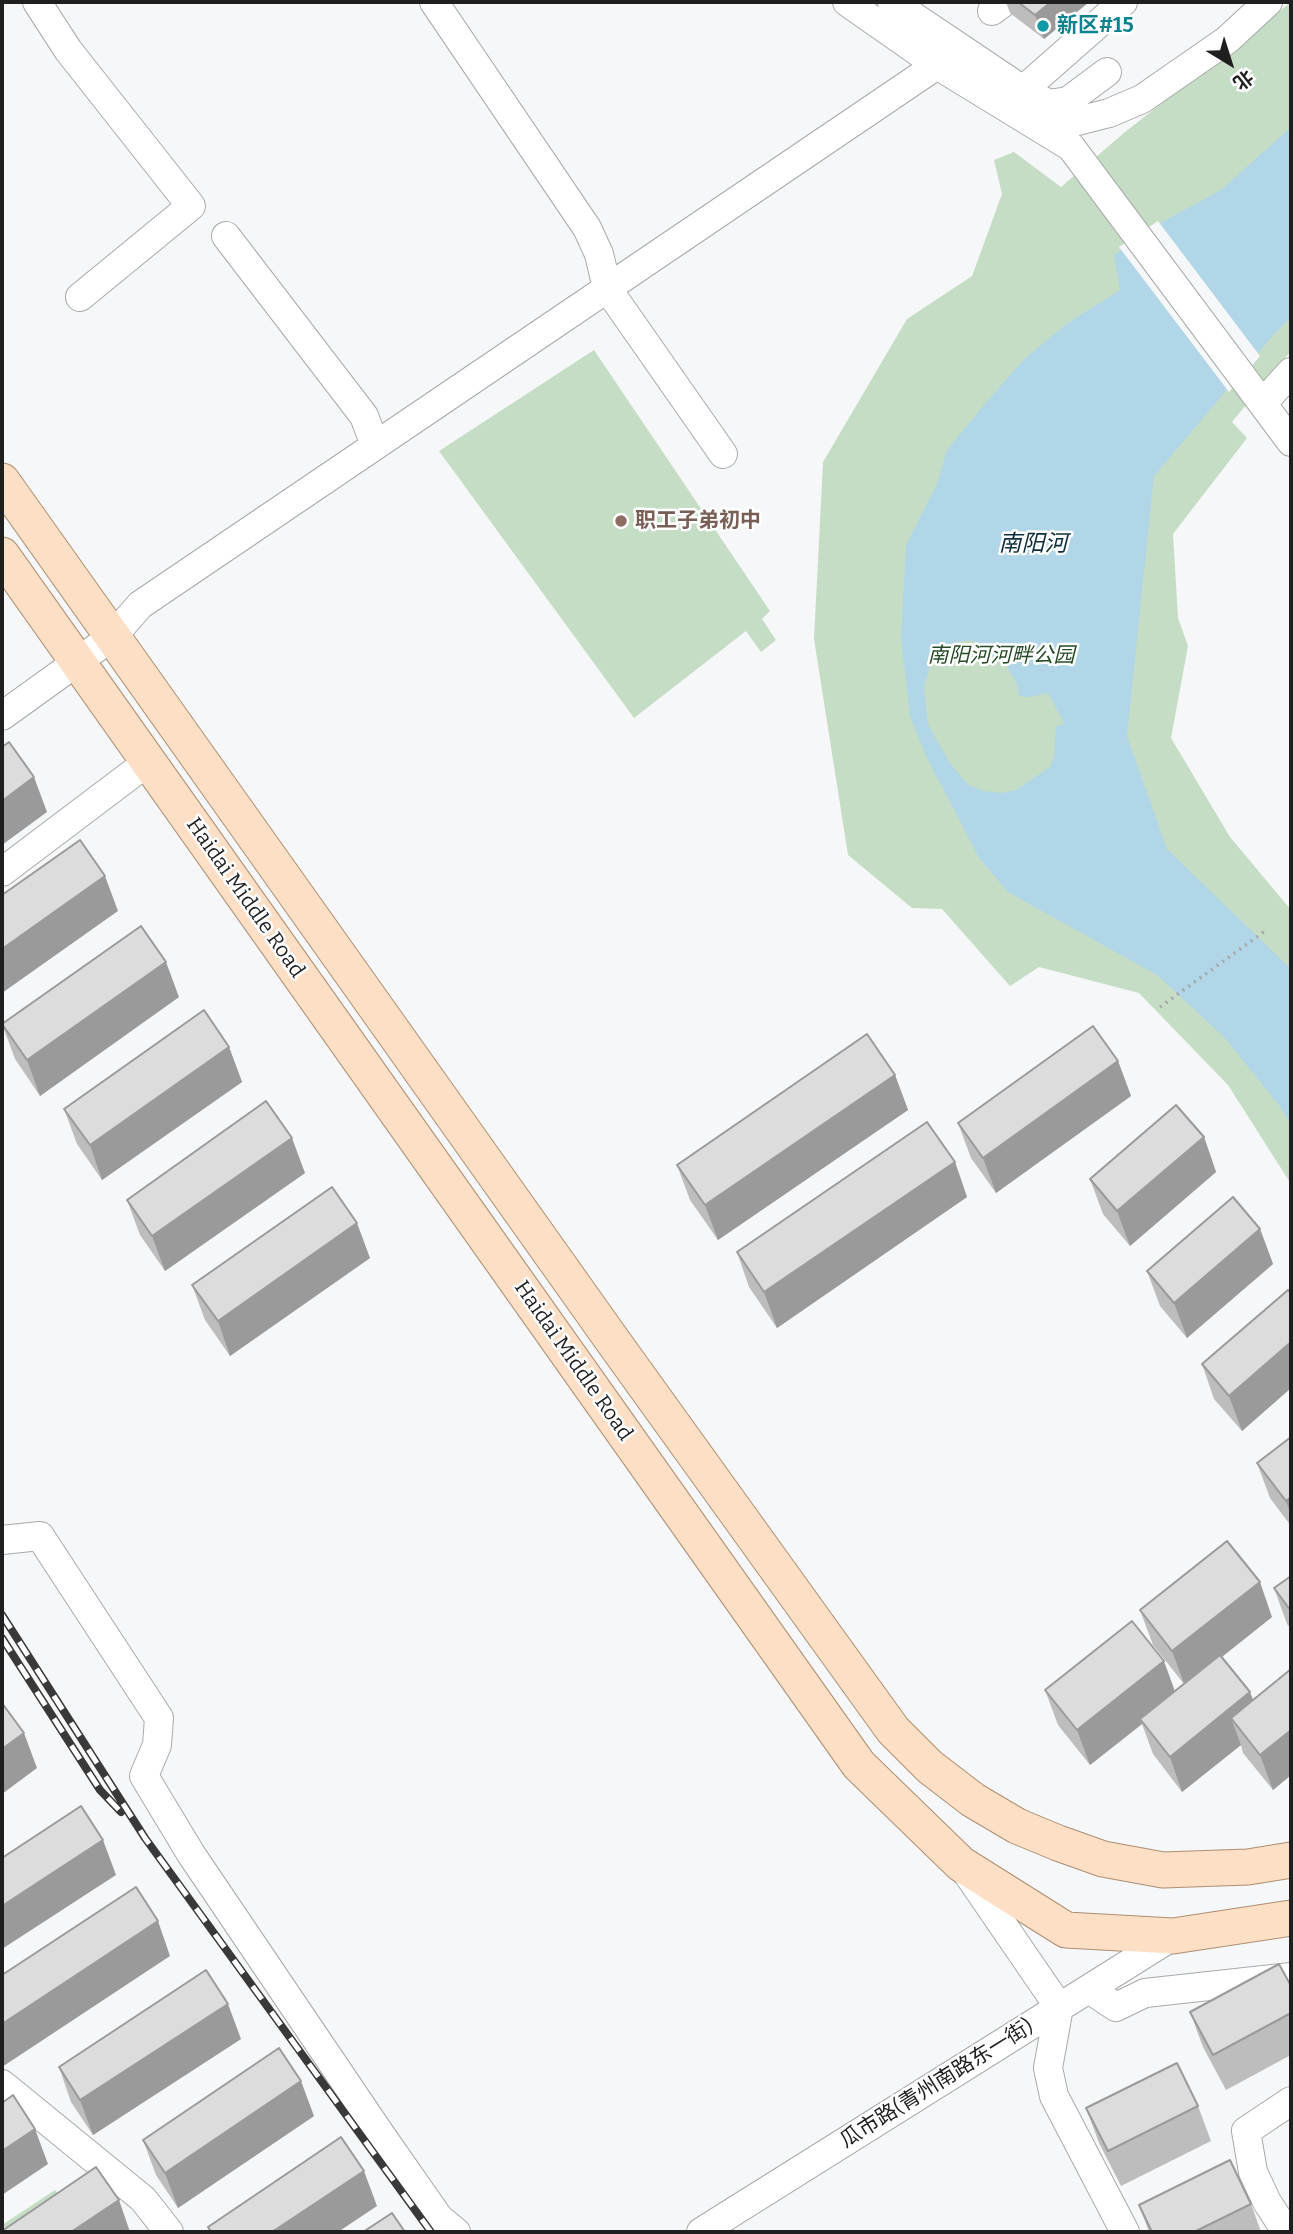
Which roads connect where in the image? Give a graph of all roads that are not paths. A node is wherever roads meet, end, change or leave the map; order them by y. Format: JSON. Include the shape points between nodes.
{"nodes":[{"id":1,"x":37,"y":2,"type":"edge"},
{"id":2,"x":434,"y":2,"type":"edge"},
{"id":3,"x":847,"y":2,"type":"edge"},
{"id":4,"x":892,"y":2,"type":"edge"},
{"id":5,"x":1123,"y":2,"type":"edge"},
{"id":6,"x":1268,"y":2,"type":"edge"},
{"id":7,"x":937,"y":65,"type":"junction"},
{"id":8,"x":1107,"y":72,"type":"dead end"},
{"id":9,"x":1023,"y":90,"type":"junction"},
{"id":10,"x":1039,"y":127,"type":"junction"},
{"id":11,"x":226,"y":236,"type":"dead end"},
{"id":12,"x":607,"y":288,"type":"junction"},
{"id":13,"x":80,"y":297,"type":"dead end"},
{"id":14,"x":1291,"y":372,"type":"edge"},
{"id":15,"x":1256,"y":394,"type":"junction"},
{"id":16,"x":1291,"y":442,"type":"edge"},
{"id":17,"x":375,"y":445,"type":"junction"},
{"id":18,"x":723,"y":454,"type":"dead end"},
{"id":19,"x":2,"y":481,"type":"edge"},
{"id":20,"x":2,"y":555,"type":"edge"},
{"id":21,"x":113,"y":636,"type":"junction"},
{"id":22,"x":77,"y":661,"type":"junction"},
{"id":23,"x":2,"y":716,"type":"edge"},
{"id":24,"x":149,"y":761,"type":"junction"},
{"id":25,"x":2,"y":872,"type":"edge"},
{"id":26,"x":2,"y":1540,"type":"edge"},
{"id":27,"x":1291,"y":1860,"type":"edge"},
{"id":28,"x":961,"y":1864,"type":"junction"},
{"id":29,"x":1291,"y":1918,"type":"edge"},
{"id":30,"x":1173,"y":1936,"type":"junction"},
{"id":31,"x":1291,"y":1977,"type":"edge"},
{"id":32,"x":1090,"y":1989,"type":"junction"},
{"id":33,"x":1059,"y":2007,"type":"junction"},
{"id":34,"x":2,"y":2084,"type":"edge"},
{"id":35,"x":1291,"y":2101,"type":"edge"},
{"id":36,"x":169,"y":2232,"type":"edge"},
{"id":37,"x":456,"y":2232,"type":"edge"},
{"id":38,"x":701,"y":2232,"type":"edge"},
{"id":39,"x":1125,"y":2232,"type":"edge"},
{"id":40,"x":1285,"y":2232,"type":"edge"}],
"edges":[{"from":1,"to":13,"type":"street","via":[[68,50],[191,206]]},
{"from":2,"to":12,"type":"street","via":[[587,228]]},
{"from":3,"to":7,"type":"street"},
{"from":4,"to":9,"type":"street"},
{"from":5,"to":9,"type":"street"},
{"from":6,"to":10,"type":"street","via":[[1227,40],[1142,99],[1109,113]]},
{"from":7,"to":10,"type":"street"},
{"from":7,"to":12,"type":"street"},
{"from":8,"to":9,"type":"street","via":[[1068,101],[1049,104]]},
{"from":10,"to":15,"type":"street","via":[[1071,147]]},
{"from":11,"to":17,"type":"street","via":[[364,416]]},
{"from":12,"to":17,"type":"street"},
{"from":12,"to":18,"type":"street"},
{"from":14,"to":15,"type":"street"},
{"from":15,"to":16,"type":"street"},
{"from":17,"to":21,"type":"street","via":[[139,605]]},
{"from":19,"to":21,"type":"main road","name":"Haidai Middle Road"},
{"from":20,"to":22,"type":"main road","name":"Haidai Middle Road"},
{"from":21,"to":22,"type":"street"},
{"from":21,"to":27,"type":"main road","name":"Haidai Middle Road","via":[[893,1730],[973,1800],[1017,1826],[1103,1860],[1163,1870],[1248,1867]]},
{"from":22,"to":23,"type":"street"},
{"from":22,"to":24,"type":"main road","name":"Haidai Middle Road"},
{"from":24,"to":25,"type":"street"},
{"from":24,"to":28,"type":"main road","name":"Haidai Middle Road","via":[[859,1765]]},
{"from":26,"to":37,"type":"street","via":[[40,1536],[159,1718],[157,1745],[144,1776],[191,1854],[381,2135],[439,2218]]},
{"from":28,"to":30,"type":"main road","name":"Haidai Middle Road","via":[[1066,1930]]},
{"from":28,"to":33,"type":"street"},
{"from":29,"to":30,"type":"main road","name":"Haidai Middle Road"},
{"from":30,"to":32,"type":"street","name":"瓜市路(青州南路东一街)"},
{"from":31,"to":32,"type":"street","via":[[1146,1993],[1116,2007]]},
{"from":32,"to":33,"type":"street","name":"瓜市路(青州南路东一街)"},
{"from":33,"to":38,"type":"street","name":"瓜市路(青州南路东一街)"},
{"from":33,"to":39,"type":"street","via":[[1048,2068],[1054,2096]]},
{"from":34,"to":36,"type":"street","via":[[143,2199]]},
{"from":35,"to":40,"type":"street","via":[[1246,2131],[1253,2172]]}]}
